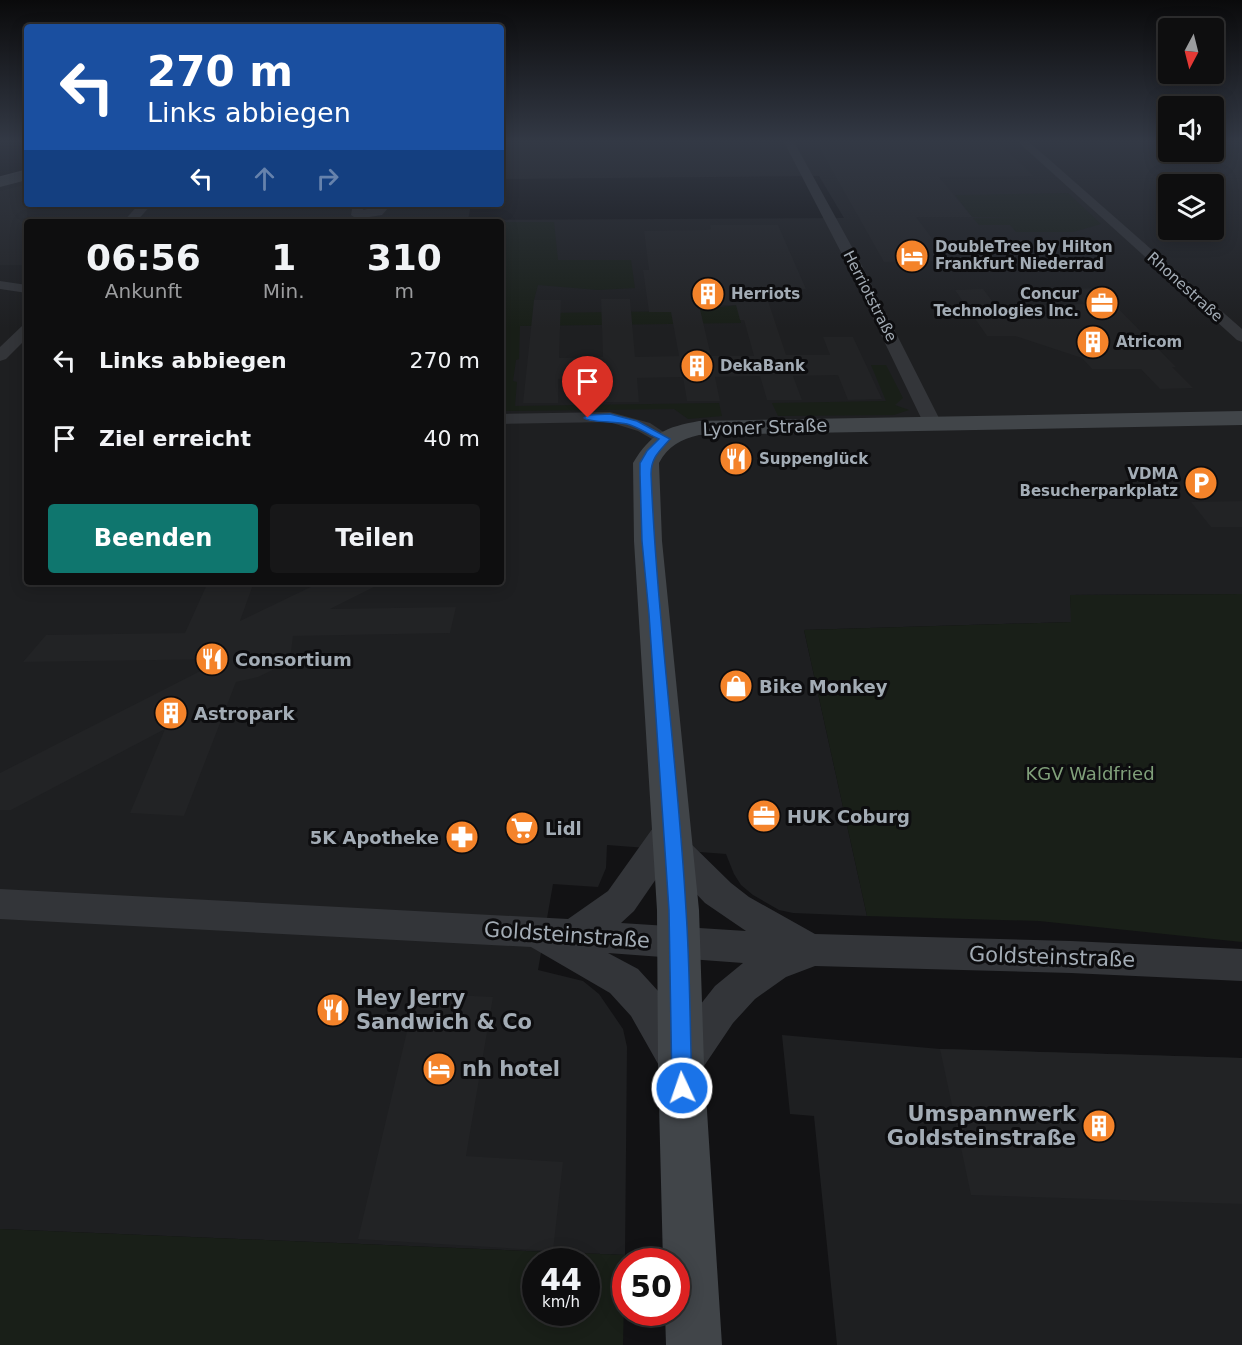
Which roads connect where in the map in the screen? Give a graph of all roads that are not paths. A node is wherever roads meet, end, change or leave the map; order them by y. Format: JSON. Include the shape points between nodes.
{"nodes":[{"id":1,"x":822,"y":203,"type":"edge"},
{"id":2,"x":1091,"y":203,"type":"edge"},
{"id":3,"x":143,"y":207,"type":"edge"},
{"id":4,"x":383,"y":207,"type":"edge"},
{"id":5,"x":132,"y":219,"type":"edge"},
{"id":6,"x":355,"y":219,"type":"edge"},
{"id":7,"x":0,"y":285,"type":"edge"},
{"id":8,"x":24,"y":289,"type":"edge"},
{"id":9,"x":24,"y":331,"type":"edge"},
{"id":10,"x":1242,"y":337,"type":"edge"},
{"id":11,"x":0,"y":357,"type":"edge"},
{"id":12,"x":1242,"y":418,"type":"edge"},
{"id":13,"x":504,"y":419,"type":"edge"},
{"id":14,"x":932,"y":422,"type":"junction"},
{"id":15,"x":665,"y":439,"type":"junction"},
{"id":16,"x":672,"y":837,"type":"junction"},
{"id":17,"x":0,"y":904,"type":"edge"},
{"id":18,"x":532,"y":932,"type":"junction"},
{"id":19,"x":573,"y":934,"type":"junction"},
{"id":20,"x":678,"y":943,"type":"junction"},
{"id":21,"x":811,"y":950,"type":"junction"},
{"id":22,"x":1242,"y":964,"type":"edge"},
{"id":23,"x":681,"y":1064,"type":"junction"},
{"id":24,"x":694,"y":1345,"type":"edge"}],
"edges":[{"from":1,"to":14,"type":"street","name":"Herriotstraße"},
{"from":2,"to":10,"type":"street","name":"Rhonestraße"},
{"from":3,"to":5,"type":"street"},
{"from":4,"to":6,"type":"street"},
{"from":7,"to":8,"type":"street"},
{"from":9,"to":11,"type":"street"},
{"from":12,"to":14,"type":"main road","name":"Lyoner Straße"},
{"from":13,"to":15,"type":"street","via":[[610,417],[644,427]]},
{"from":14,"to":15,"type":"main road","name":"Lyoner Straße","via":[[699,428]]},
{"from":15,"to":16,"type":"main road","via":[[651,453],[645,474]]},
{"from":16,"to":19,"type":"street","via":[[621,901],[599,920]]},
{"from":16,"to":20,"type":"main road"},
{"from":16,"to":21,"type":"street","via":[[718,893]]},
{"from":17,"to":18,"type":"street","name":"Goldsteinstraße"},
{"from":18,"to":19,"type":"street","name":"Goldsteinstraße"},
{"from":18,"to":23,"type":"street","via":[[624,981],[645,1004]]},
{"from":19,"to":20,"type":"street","name":"Goldsteinstraße"},
{"from":20,"to":21,"type":"street","name":"Goldsteinstraße"},
{"from":20,"to":23,"type":"main road"},
{"from":21,"to":22,"type":"street","name":"Goldsteinstraße"},
{"from":21,"to":23,"type":"street","via":[[769,967],[745,982],[725,1001]]},
{"from":23,"to":24,"type":"main road"}]}
